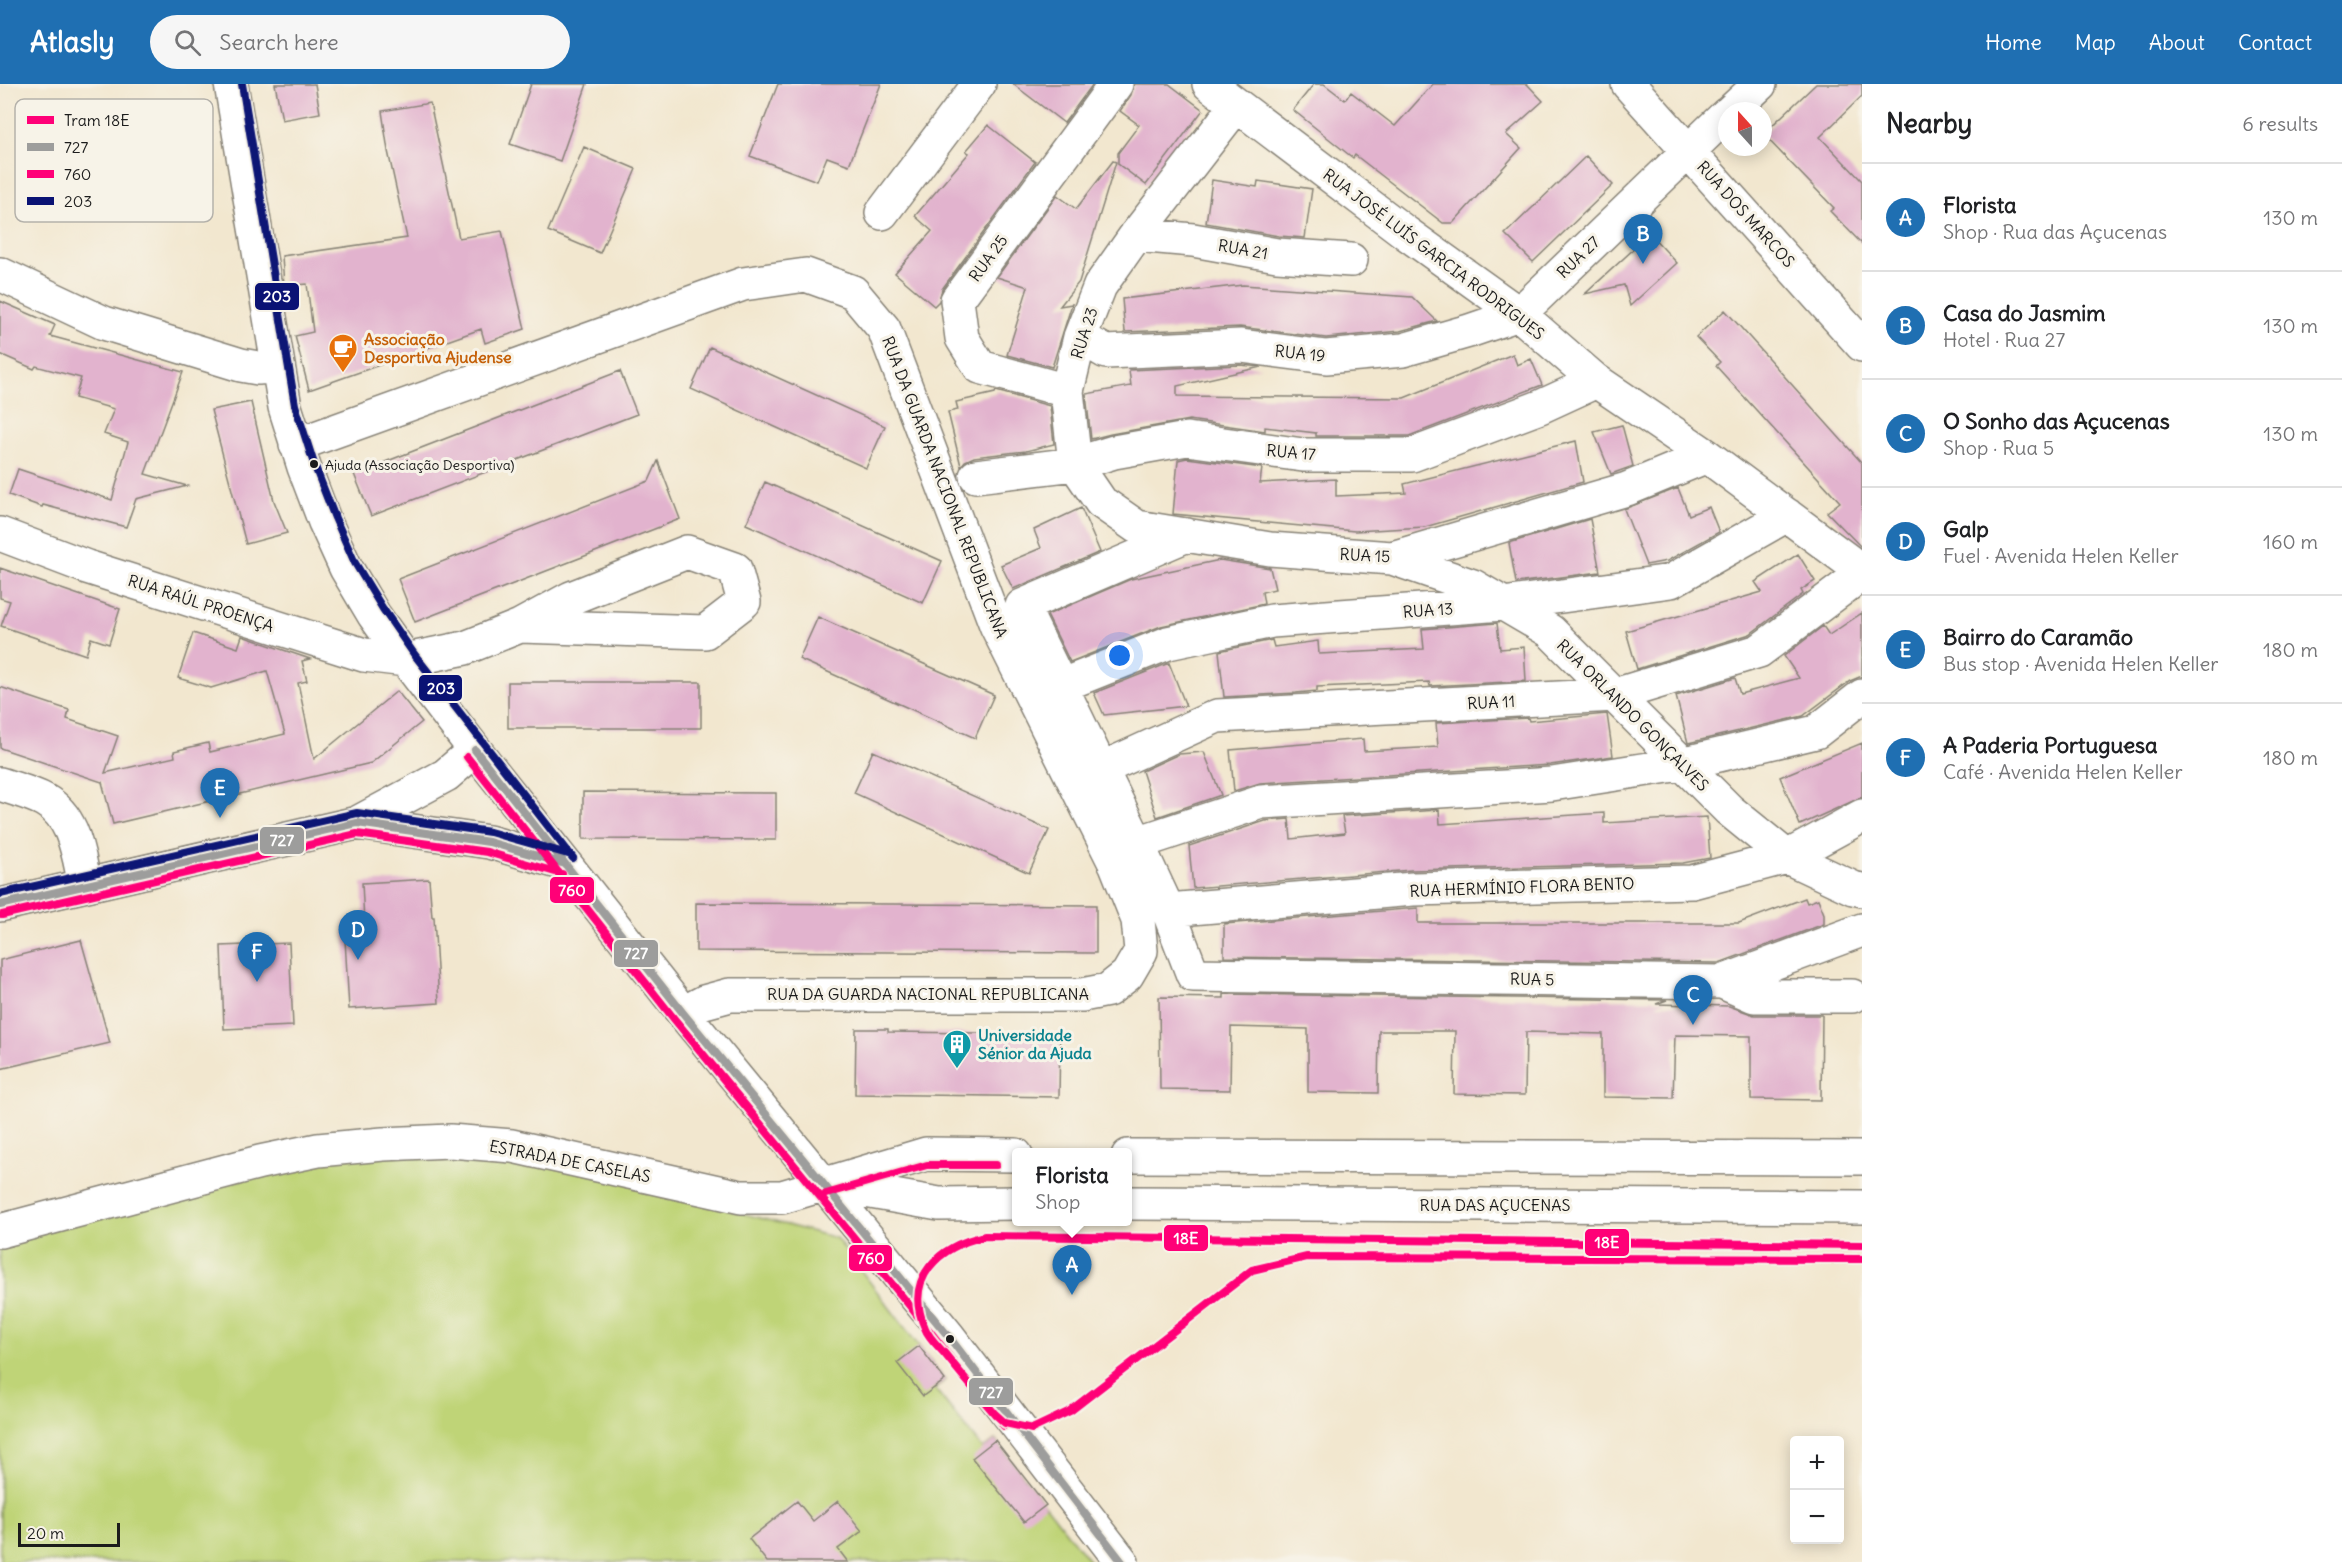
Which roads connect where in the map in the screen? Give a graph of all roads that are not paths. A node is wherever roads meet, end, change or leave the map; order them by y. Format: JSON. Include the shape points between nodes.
{"nodes":[{"id":1,"x":231,"y":84,"type":"edge"},
{"id":2,"x":979,"y":84,"type":"edge"},
{"id":3,"x":1116,"y":84,"type":"edge"},
{"id":4,"x":1209,"y":84,"type":"edge"},
{"id":5,"x":1628,"y":84,"type":"edge"},
{"id":6,"x":1760,"y":84,"type":"edge"},
{"id":7,"x":1741,"y":102,"type":"edge"},
{"id":8,"x":1236,"y":106,"type":"junction"},
{"id":9,"x":1718,"y":122,"type":"edge"},
{"id":10,"x":1689,"y":149,"type":"junction"},
{"id":11,"x":882,"y":213,"type":"dead end"},
{"id":12,"x":1136,"y":235,"type":"junction"},
{"id":13,"x":1351,"y":260,"type":"dead end"},
{"id":14,"x":0,"y":274,"type":"edge"},
{"id":15,"x":1519,"y":314,"type":"junction"},
{"id":16,"x":1080,"y":337,"type":"junction"},
{"id":17,"x":1862,"y":345,"type":"edge"},
{"id":18,"x":278,"y":366,"type":"junction"},
{"id":19,"x":1595,"y":380,"type":"junction"},
{"id":20,"x":1067,"y":391,"type":"junction"},
{"id":21,"x":296,"y":446,"type":"junction"},
{"id":22,"x":1707,"y":456,"type":"junction"},
{"id":23,"x":1075,"y":464,"type":"junction"},
{"id":24,"x":976,"y":476,"type":"dead end"},
{"id":25,"x":1787,"y":515,"type":"junction"},
{"id":26,"x":0,"y":534,"type":"edge"},
{"id":27,"x":1187,"y":535,"type":"junction"},
{"id":28,"x":1392,"y":558,"type":"junction"},
{"id":29,"x":1862,"y":573,"type":"edge"},
{"id":30,"x":1503,"y":604,"type":"junction"},
{"id":31,"x":520,"y":626,"type":"junction"},
{"id":32,"x":406,"y":660,"type":"junction"},
{"id":33,"x":1060,"y":686,"type":"junction"},
{"id":34,"x":1615,"y":695,"type":"junction"},
{"id":35,"x":1862,"y":696,"type":"edge"},
{"id":36,"x":475,"y":750,"type":"junction"},
{"id":37,"x":1681,"y":764,"type":"junction"},
{"id":38,"x":1101,"y":769,"type":"junction"},
{"id":39,"x":0,"y":784,"type":"edge"},
{"id":40,"x":1862,"y":816,"type":"edge"},
{"id":41,"x":357,"y":823,"type":"junction"},
{"id":42,"x":1137,"y":843,"type":"junction"},
{"id":43,"x":1787,"y":857,"type":"junction"},
{"id":44,"x":565,"y":864,"type":"junction"},
{"id":45,"x":85,"y":885,"type":"junction"},
{"id":46,"x":1862,"y":890,"type":"edge"},
{"id":47,"x":0,"y":905,"type":"edge"},
{"id":48,"x":1168,"y":910,"type":"junction"},
{"id":49,"x":1862,"y":930,"type":"edge"},
{"id":50,"x":1722,"y":982,"type":"junction"},
{"id":51,"x":1852,"y":996,"type":"dead end"},
{"id":52,"x":683,"y":1013,"type":"junction"},
{"id":53,"x":1012,"y":1155,"type":"edge"},
{"id":54,"x":1132,"y":1156,"type":"edge"},
{"id":55,"x":1862,"y":1158,"type":"edge"},
{"id":56,"x":823,"y":1184,"type":"junction"},
{"id":57,"x":1012,"y":1203,"type":"edge"},
{"id":58,"x":1132,"y":1203,"type":"edge"},
{"id":59,"x":1862,"y":1207,"type":"edge"},
{"id":60,"x":0,"y":1231,"type":"edge"},
{"id":61,"x":1122,"y":1562,"type":"edge"}],
"edges":[{"from":1,"to":18,"type":"street"},
{"from":2,"to":11,"type":"street"},
{"from":3,"to":20,"type":"street","name":"RUA 25","via":[[957,300],[962,338],[980,367]]},
{"from":4,"to":8,"type":"street","name":"RUA JOSÉ LUÍS GARCIA RODRIGUES"},
{"from":5,"to":10,"type":"street","name":"RUA DOS MARCOS"},
{"from":6,"to":7,"type":"street"},
{"from":8,"to":12,"type":"street","name":"RUA 23"},
{"from":8,"to":15,"type":"street","name":"RUA JOSÉ LUÍS GARCIA RODRIGUES"},
{"from":9,"to":10,"type":"street","name":"RUA 27"},
{"from":10,"to":15,"type":"street","name":"RUA 27"},
{"from":10,"to":17,"type":"street","name":"RUA DOS MARCOS"},
{"from":12,"to":13,"type":"street","name":"RUA 21","via":[[1277,255]]},
{"from":12,"to":16,"type":"street","name":"RUA 23","via":[[1100,286]]},
{"from":14,"to":18,"type":"street","via":[[104,323],[241,365]]},
{"from":15,"to":16,"type":"street","name":"RUA 19","via":[[1403,350],[1326,357],[1241,346],[1106,352]]},
{"from":15,"to":19,"type":"street","name":"RUA JOSÉ LUÍS GARCIA RODRIGUES"},
{"from":16,"to":20,"type":"street","name":"RUA 23"},
{"from":18,"to":21,"type":"street"},
{"from":19,"to":22,"type":"street","name":"RUA JOSÉ LUÍS GARCIA RODRIGUES"},
{"from":19,"to":23,"type":"street","name":"RUA 17","via":[[1540,407],[1412,455],[1302,455],[1187,439],[1114,452]]},
{"from":20,"to":23,"type":"street","name":"RUA 23"},
{"from":21,"to":32,"type":"street","via":[[346,568]]},
{"from":21,"to":52,"type":"street","name":"RUA DA GUARDA NACIONAL REPUBLICANA","via":[[743,284],[806,275],[853,292],[884,329],[996,625],[1116,865],[1138,921],[1141,951],[1127,975],[1114,985],[1082,995],[730,995]]},
{"from":22,"to":25,"type":"street","name":"RUA JOSÉ LUÍS GARCIA RODRIGUES"},
{"from":22,"to":28,"type":"street","name":"RUA 15","via":[[1627,489]]},
{"from":23,"to":24,"type":"street","name":"RUA 17"},
{"from":23,"to":27,"type":"street","name":"RUA 23","via":[[1101,502],[1137,527]]},
{"from":25,"to":29,"type":"street","name":"RUA JOSÉ LUÍS GARCIA RODRIGUES"},
{"from":25,"to":30,"type":"street","name":"RUA 13","via":[[1671,581]]},
{"from":26,"to":32,"type":"street","name":"RUA RAÚL PROENÇA","via":[[87,567],[353,652]]},
{"from":27,"to":28,"type":"street","name":"RUA 15","via":[[1270,549]]},
{"from":27,"to":33,"type":"street","via":[[1022,606]]},
{"from":28,"to":30,"type":"street","name":"RUA ORLANDO GONÇALVES","via":[[1473,586]]},
{"from":29,"to":34,"type":"street","name":"RUA 11","via":[[1759,651]]},
{"from":30,"to":33,"type":"street","name":"RUA 13","via":[[1272,621],[1168,643]]},
{"from":30,"to":34,"type":"street","name":"RUA ORLANDO GONÇALVES","via":[[1550,631]]},
{"from":31,"to":31,"type":"street","via":[[571,598],[687,552],[735,569],[744,602],[705,632]]},
{"from":31,"to":32,"type":"street","via":[[465,648]]},
{"from":32,"to":36,"type":"street"},
{"from":33,"to":38,"type":"street"},
{"from":34,"to":37,"type":"street","name":"RUA ORLANDO GONÇALVES"},
{"from":34,"to":38,"type":"street","name":"RUA 11","via":[[1217,716]]},
{"from":35,"to":37,"type":"street","via":[[1816,732]]},
{"from":36,"to":41,"type":"street","via":[[446,775]]},
{"from":36,"to":44,"type":"street"},
{"from":37,"to":42,"type":"street","via":[[1552,784],[1260,802]]},
{"from":37,"to":43,"type":"street","name":"RUA ORLANDO GONÇALVES"},
{"from":38,"to":42,"type":"street"},
{"from":39,"to":45,"type":"street","via":[[58,810],[71,827]]},
{"from":40,"to":43,"type":"street","name":"RUA HERMÍNIO FLORA BENTO"},
{"from":41,"to":44,"type":"street","via":[[489,842]]},
{"from":41,"to":45,"type":"street"},
{"from":42,"to":48,"type":"street"},
{"from":43,"to":46,"type":"street","name":"RUA ORLANDO GONÇALVES"},
{"from":43,"to":48,"type":"street","name":"RUA HERMÍNIO FLORA BENTO","via":[[1692,882],[1413,890]]},
{"from":44,"to":52,"type":"street"},
{"from":45,"to":47,"type":"street"},
{"from":48,"to":50,"type":"street","name":"RUA 5","via":[[1193,975]]},
{"from":49,"to":50,"type":"street","name":"RUA 5"},
{"from":50,"to":51,"type":"street","via":[[1754,996]]},
{"from":52,"to":56,"type":"street"},
{"from":53,"to":56,"type":"street","via":[[926,1154]]},
{"from":54,"to":55,"type":"street"},
{"from":56,"to":57,"type":"street","via":[[939,1204]]},
{"from":56,"to":60,"type":"street","name":"ESTRADA DE CASELAS","via":[[782,1197],[741,1197],[512,1146],[450,1141],[383,1144],[318,1150],[260,1162]]},
{"from":56,"to":61,"type":"street","via":[[943,1330]]},
{"from":58,"to":59,"type":"street","name":"RUA DAS AÇUCENAS"}]}
